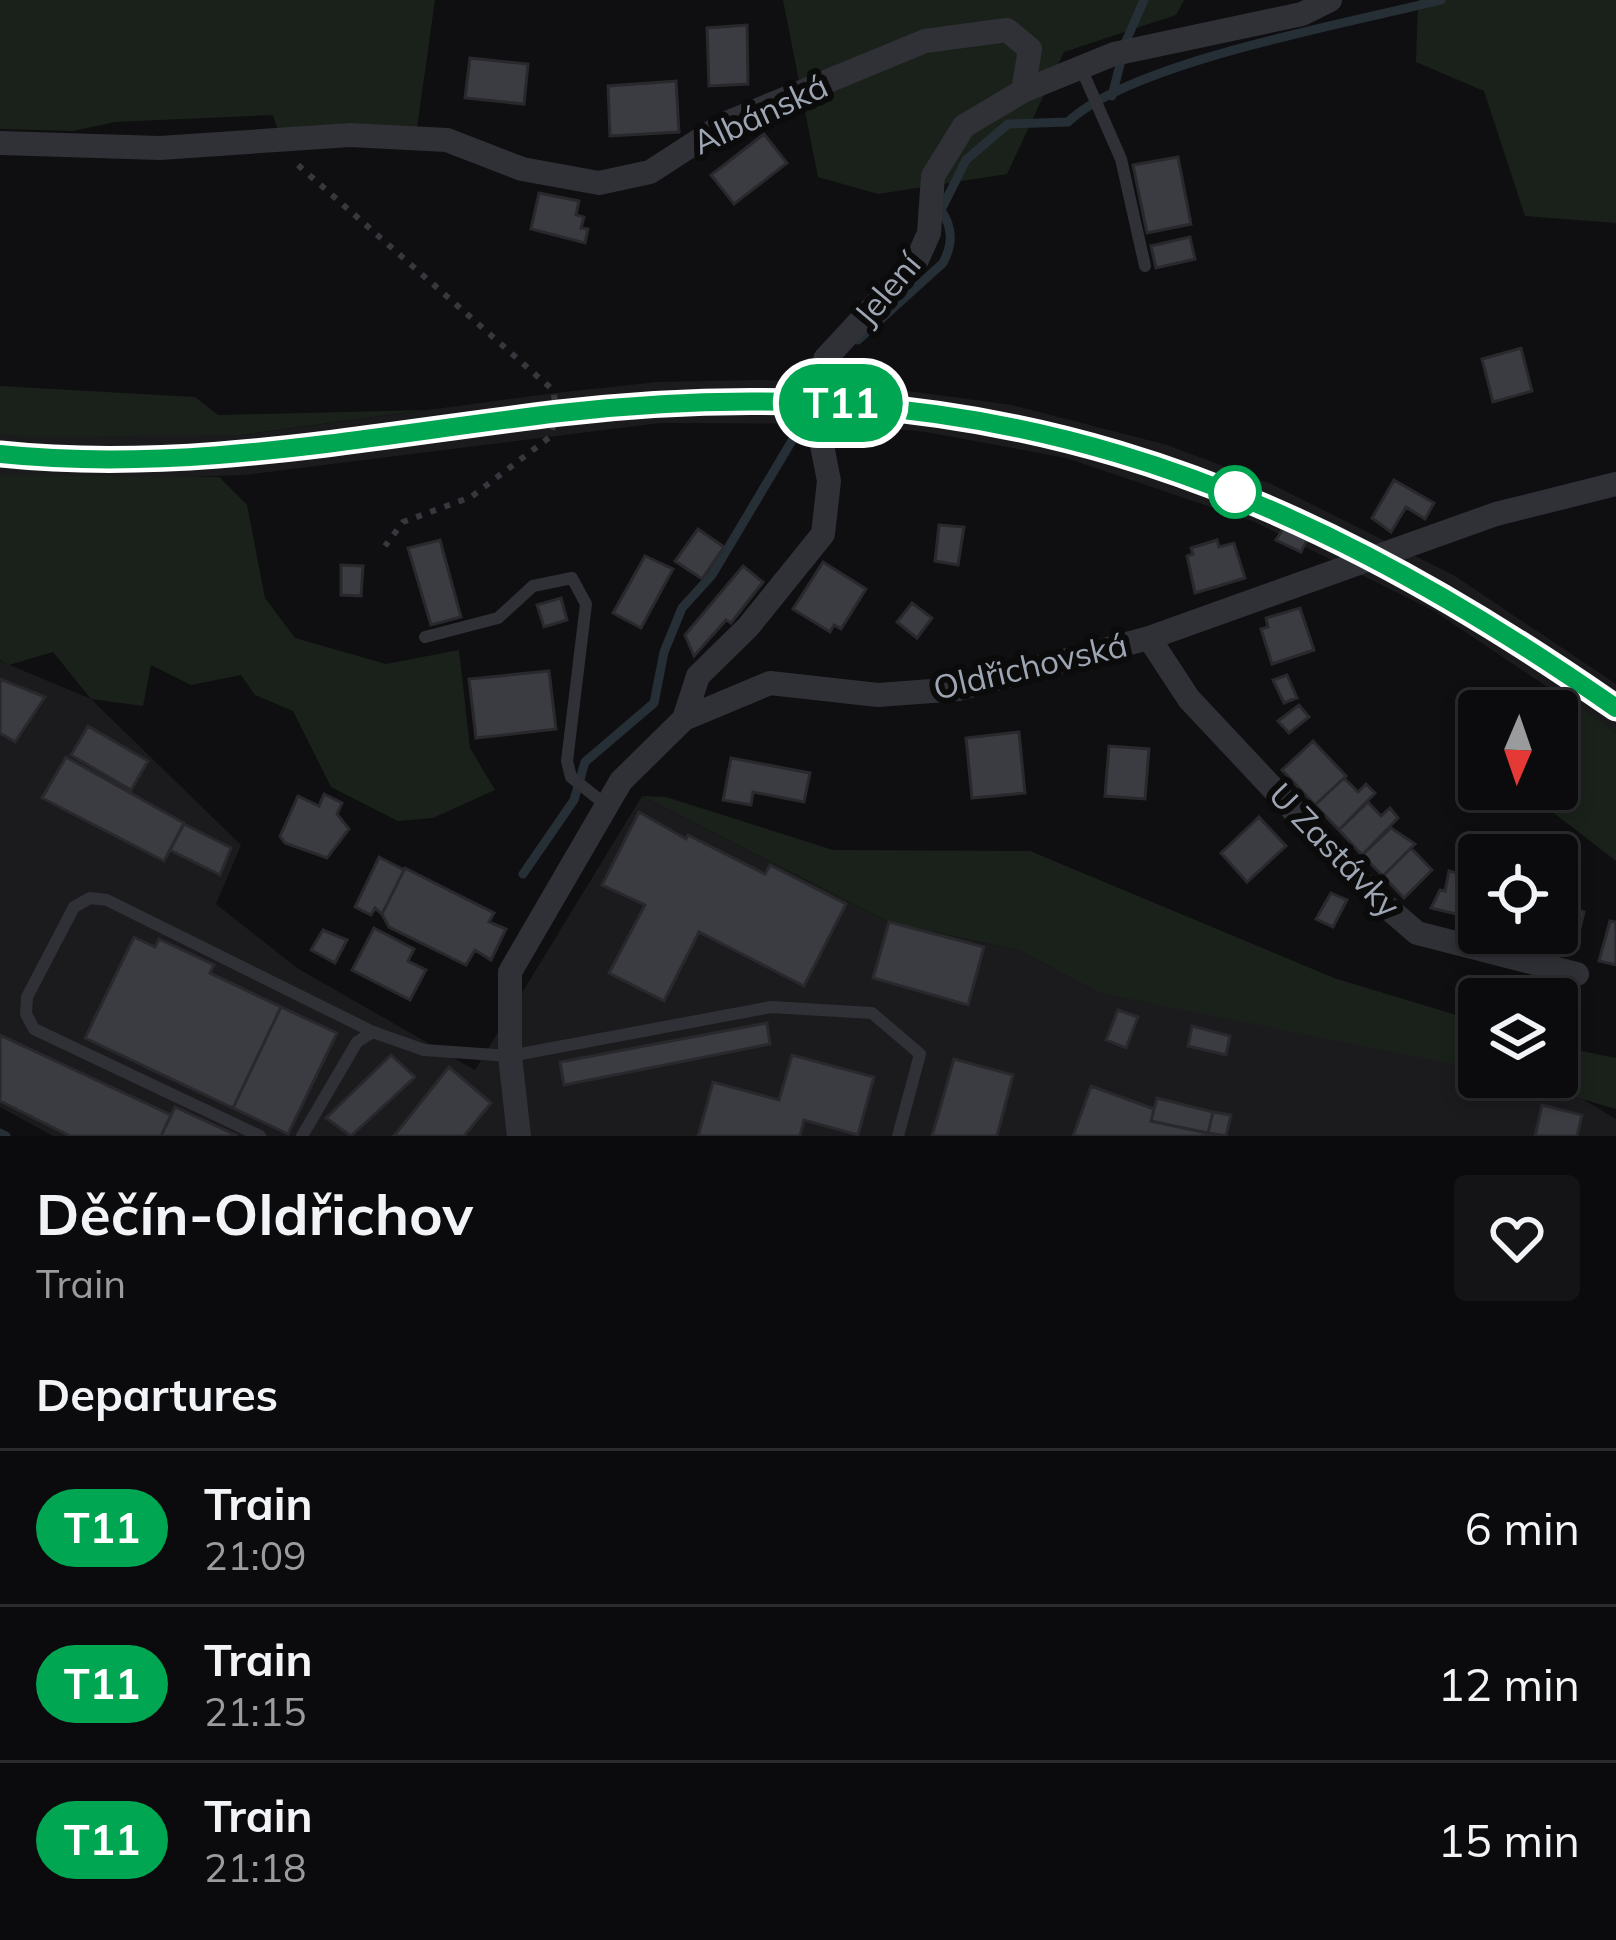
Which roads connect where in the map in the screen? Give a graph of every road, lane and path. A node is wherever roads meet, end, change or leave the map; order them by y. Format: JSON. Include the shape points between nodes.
{"nodes":[{"id":1,"x":1330,"y":0,"type":"edge"},
{"id":2,"x":1080,"y":68,"type":"junction"},
{"id":3,"x":1023,"y":91,"type":"junction"},
{"id":4,"x":270,"y":141,"type":"junction"},
{"id":5,"x":0,"y":142,"type":"edge"},
{"id":6,"x":1145,"y":266,"type":"dead end"},
{"id":7,"x":1616,"y":484,"type":"edge"},
{"id":8,"x":385,"y":546,"type":"dead end"},
{"id":9,"x":425,"y":637,"type":"dead end"},
{"id":10,"x":1149,"y":638,"type":"junction"},
{"id":11,"x":684,"y":718,"type":"junction"},
{"id":12,"x":597,"y":797,"type":"junction"},
{"id":13,"x":1577,"y":974,"type":"dead end"},
{"id":14,"x":373,"y":1032,"type":"junction"},
{"id":15,"x":510,"y":1056,"type":"junction"},
{"id":16,"x":260,"y":1136,"type":"edge"},
{"id":17,"x":302,"y":1136,"type":"edge"},
{"id":18,"x":519,"y":1136,"type":"edge"},
{"id":19,"x":898,"y":1136,"type":"edge"}],
"edges":[{"from":1,"to":2,"type":"street","name":"Jelení"},
{"from":2,"to":3,"type":"street","name":"Jelení"},
{"from":2,"to":6,"type":"lane","via":[[1121,159]]},
{"from":3,"to":4,"type":"street","name":"Albánská","via":[[1030,49],[1007,30],[925,41],[724,124],[650,172],[598,183],[522,170],[447,140]]},
{"from":3,"to":11,"type":"street","name":"Jelení","via":[[964,126],[933,176],[917,260],[825,359],[823,534],[698,676]]},
{"from":4,"to":5,"type":"street","via":[[160,148]]},
{"from":4,"to":8,"type":"path","via":[[553,390],[550,437],[471,497],[403,522]]},
{"from":7,"to":10,"type":"street","name":"Oldřichovská","via":[[1496,514]]},
{"from":9,"to":12,"type":"lane","via":[[498,618],[532,586],[572,578],[586,604],[568,761],[571,777]]},
{"from":10,"to":11,"type":"street","name":"Oldřichovská","via":[[959,688],[878,695],[770,683]]},
{"from":10,"to":13,"type":"street","name":"U Zastávky","via":[[1189,699],[1417,933]]},
{"from":11,"to":12,"type":"street","name":"Oldřichovská"},
{"from":12,"to":15,"type":"street","name":"Oldřichovská","via":[[509,972]]},
{"from":14,"to":15,"type":"lane","via":[[424,1050]]},
{"from":14,"to":16,"type":"lane","via":[[107,900],[74,907],[27,997],[34,1029]]},
{"from":14,"to":17,"type":"lane","via":[[347,1055]]},
{"from":15,"to":18,"type":"street","name":"Oldřichovská"},
{"from":15,"to":19,"type":"lane","via":[[771,1007],[872,1013],[920,1054]]}]}
